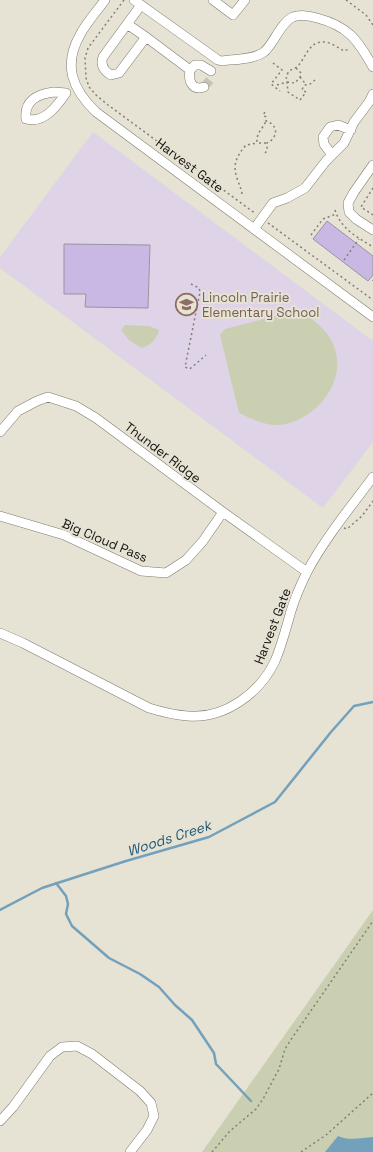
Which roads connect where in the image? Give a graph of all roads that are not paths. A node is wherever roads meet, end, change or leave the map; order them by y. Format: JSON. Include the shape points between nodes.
{"nodes":[{"id":1,"x":105,"y":0,"type":"edge"},
{"id":2,"x":213,"y":0,"type":"edge"},
{"id":3,"x":245,"y":0,"type":"edge"},
{"id":4,"x":137,"y":2,"type":"edge"},
{"id":5,"x":127,"y":24,"type":"junction"},
{"id":6,"x":146,"y":38,"type":"junction"},
{"id":7,"x":218,"y":60,"type":"junction"},
{"id":8,"x":373,"y":67,"type":"edge"},
{"id":9,"x":190,"y":70,"type":"junction"},
{"id":10,"x":208,"y":80,"type":"junction"},
{"id":11,"x":77,"y":88,"type":"junction"},
{"id":12,"x":66,"y":93,"type":"dead end"},
{"id":13,"x":373,"y":94,"type":"edge"},
{"id":14,"x":351,"y":130,"type":"junction"},
{"id":15,"x":332,"y":155,"type":"junction"},
{"id":16,"x":373,"y":165,"type":"edge"},
{"id":17,"x":254,"y":229,"type":"junction"},
{"id":18,"x":373,"y":230,"type":"edge"},
{"id":19,"x":373,"y":317,"type":"edge"},
{"id":20,"x":0,"y":432,"type":"edge"},
{"id":21,"x":373,"y":477,"type":"edge"},
{"id":22,"x":223,"y":512,"type":"junction"},
{"id":23,"x":0,"y":516,"type":"edge"},
{"id":24,"x":307,"y":572,"type":"junction"},
{"id":25,"x":0,"y":633,"type":"edge"},
{"id":26,"x":0,"y":1121,"type":"edge"},
{"id":27,"x":130,"y":1152,"type":"edge"}],
"edges":[{"from":1,"to":11,"type":"street","name":"Harvest Gate","via":[[80,34],[74,48],[70,65]]},
{"from":2,"to":3,"type":"street","via":[[233,16]]},
{"from":4,"to":5,"type":"street"},
{"from":4,"to":7,"type":"street"},
{"from":5,"to":6,"type":"street"},
{"from":5,"to":6,"type":"street","via":[[102,57],[102,66],[108,73],[119,73]]},
{"from":6,"to":9,"type":"street"},
{"from":7,"to":8,"type":"street","via":[[255,56],[264,52],[292,17],[307,15],[331,21],[347,30],[363,48]]},
{"from":7,"to":10,"type":"street"},
{"from":9,"to":10,"type":"street","via":[[195,65],[201,66]]},
{"from":9,"to":10,"type":"street","via":[[190,83],[194,88],[200,89]]},
{"from":11,"to":12,"type":"street"},
{"from":11,"to":17,"type":"street","name":"Harvest Gate","via":[[85,102],[96,112]]},
{"from":13,"to":14,"type":"street"},
{"from":14,"to":15,"type":"street","via":[[344,143]]},
{"from":14,"to":15,"type":"street","via":[[338,125],[330,127],[323,137],[324,144]]},
{"from":15,"to":17,"type":"street","via":[[305,188],[273,203]]},
{"from":16,"to":18,"type":"street","via":[[348,203],[349,212]]},
{"from":17,"to":19,"type":"street","name":"Harvest Gate"},
{"from":20,"to":22,"type":"street","name":"Thunder Ridge","via":[[18,411],[48,397],[76,406]]},
{"from":21,"to":24,"type":"street","name":"Harvest Gate","via":[[327,539]]},
{"from":22,"to":23,"type":"street","name":"Big Cloud Pass","via":[[186,560],[166,573],[141,571],[64,535]]},
{"from":22,"to":24,"type":"street","name":"Thunder Ridge"},
{"from":24,"to":25,"type":"street","name":"Harvest Gate","via":[[267,676],[245,698],[211,714],[189,717],[149,708]]},
{"from":26,"to":27,"type":"street","via":[[50,1056],[62,1047],[77,1046],[92,1054],[151,1102],[154,1116]]}]}
